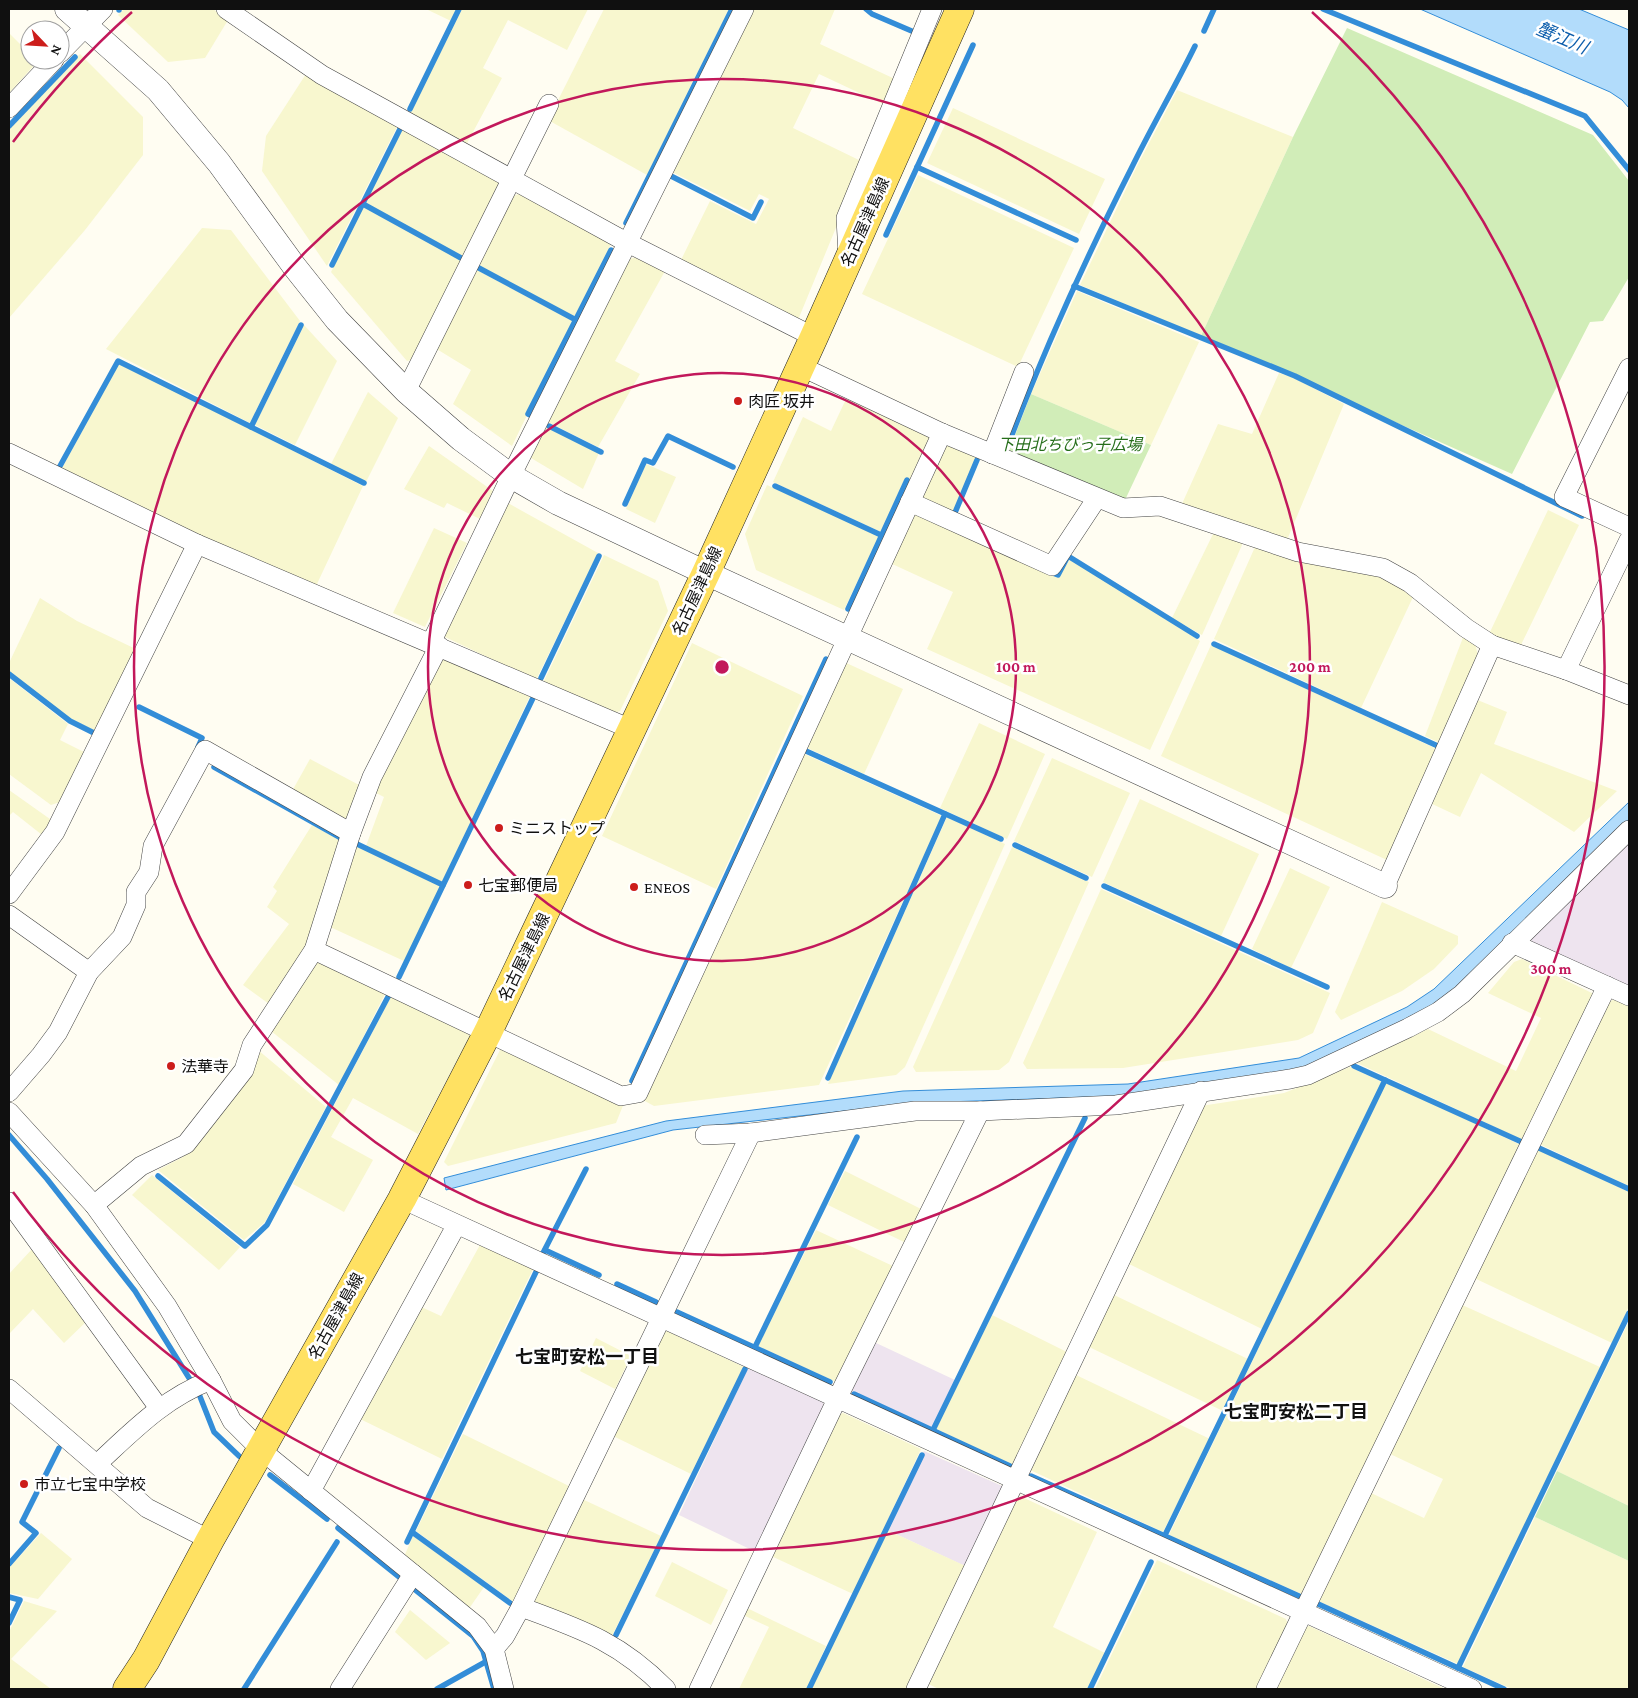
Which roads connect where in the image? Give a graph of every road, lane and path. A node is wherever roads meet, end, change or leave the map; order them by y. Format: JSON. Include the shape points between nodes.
{"nodes":[{"id":1,"x":67,"y":9,"type":"edge"},
{"id":2,"x":226,"y":9,"type":"edge"},
{"id":3,"x":744,"y":9,"type":"edge"},
{"id":4,"x":932,"y":9,"type":"edge"},
{"id":5,"x":960,"y":9,"type":"edge"},
{"id":6,"x":95,"y":17,"type":"edge"},
{"id":7,"x":70,"y":43,"type":"edge"},
{"id":8,"x":45,"y":70,"type":"edge"},
{"id":9,"x":549,"y":104,"type":"dead end"},
{"id":10,"x":9,"y":108,"type":"edge"},
{"id":11,"x":511,"y":178,"type":"junction"},
{"id":12,"x":628,"y":243,"type":"junction"},
{"id":13,"x":848,"y":260,"type":"junction"},
{"id":14,"x":814,"y":337,"type":"junction"},
{"id":15,"x":800,"y":366,"type":"junction"},
{"id":16,"x":1629,"y":368,"type":"edge"},
{"id":17,"x":1024,"y":372,"type":"dead end"},
{"id":18,"x":406,"y":391,"type":"junction"},
{"id":19,"x":942,"y":433,"type":"junction"},
{"id":20,"x":9,"y":453,"type":"edge"},
{"id":21,"x":992,"y":454,"type":"junction"},
{"id":22,"x":511,"y":476,"type":"junction"},
{"id":23,"x":1098,"y":498,"type":"junction"},
{"id":24,"x":910,"y":502,"type":"junction"},
{"id":25,"x":1629,"y":527,"type":"edge"},
{"id":26,"x":1629,"y":540,"type":"edge"},
{"id":27,"x":197,"y":544,"type":"junction"},
{"id":28,"x":706,"y":573,"type":"junction"},
{"id":29,"x":847,"y":638,"type":"junction"},
{"id":30,"x":435,"y":644,"type":"junction"},
{"id":31,"x":1492,"y":644,"type":"junction"},
{"id":32,"x":1566,"y":670,"type":"junction"},
{"id":33,"x":1629,"y":695,"type":"edge"},
{"id":34,"x":632,"y":730,"type":"junction"},
{"id":35,"x":1629,"y":830,"type":"edge"},
{"id":36,"x":351,"y":834,"type":"junction"},
{"id":37,"x":1384,"y":886,"type":"joint"},
{"id":38,"x":9,"y":894,"type":"edge"},
{"id":39,"x":9,"y":916,"type":"edge"},
{"id":40,"x":1512,"y":943,"type":"junction"},
{"id":41,"x":314,"y":950,"type":"junction"},
{"id":42,"x":89,"y":972,"type":"junction"},
{"id":43,"x":1607,"y":986,"type":"junction"},
{"id":44,"x":1629,"y":996,"type":"edge"},
{"id":45,"x":488,"y":1032,"type":"junction"},
{"id":46,"x":9,"y":1092,"type":"edge"},
{"id":47,"x":1201,"y":1092,"type":"junction"},
{"id":48,"x":980,"y":1111,"type":"junction"},
{"id":49,"x":9,"y":1112,"type":"edge"},
{"id":50,"x":751,"y":1133,"type":"junction"},
{"id":51,"x":705,"y":1135,"type":"dead end"},
{"id":52,"x":402,"y":1199,"type":"junction"},
{"id":53,"x":9,"y":1202,"type":"edge"},
{"id":54,"x":94,"y":1205,"type":"junction"},
{"id":55,"x":456,"y":1226,"type":"junction"},
{"id":56,"x":660,"y":1317,"type":"junction"},
{"id":57,"x":208,"y":1381,"type":"junction"},
{"id":58,"x":9,"y":1389,"type":"edge"},
{"id":59,"x":837,"y":1399,"type":"junction"},
{"id":60,"x":159,"y":1408,"type":"junction"},
{"id":61,"x":262,"y":1450,"type":"junction"},
{"id":62,"x":96,"y":1464,"type":"junction"},
{"id":63,"x":1015,"y":1480,"type":"junction"},
{"id":64,"x":311,"y":1491,"type":"junction"},
{"id":65,"x":210,"y":1540,"type":"junction"},
{"id":66,"x":409,"y":1581,"type":"junction"},
{"id":67,"x":521,"y":1607,"type":"junction"},
{"id":68,"x":1304,"y":1611,"type":"junction"},
{"id":69,"x":494,"y":1649,"type":"junction"},
{"id":70,"x":127,"y":1689,"type":"edge"},
{"id":71,"x":340,"y":1689,"type":"edge"},
{"id":72,"x":504,"y":1689,"type":"edge"},
{"id":73,"x":666,"y":1689,"type":"edge"},
{"id":74,"x":699,"y":1689,"type":"edge"},
{"id":75,"x":916,"y":1689,"type":"edge"},
{"id":76,"x":1266,"y":1689,"type":"edge"},
{"id":77,"x":1472,"y":1689,"type":"edge"}],
"edges":[{"from":1,"to":6,"type":"street"},
{"from":2,"to":11,"type":"street","via":[[322,75]]},
{"from":3,"to":12,"type":"street"},
{"from":4,"to":13,"type":"street","via":[[846,218]]},
{"from":5,"to":13,"type":"main road","name":"名古屋津島線"},
{"from":6,"to":7,"type":"street"},
{"from":6,"to":18,"type":"street","via":[[219,163],[338,320]]},
{"from":8,"to":10,"type":"street"},
{"from":9,"to":11,"type":"street"},
{"from":11,"to":12,"type":"street"},
{"from":11,"to":18,"type":"street"},
{"from":12,"to":14,"type":"street"},
{"from":12,"to":22,"type":"street"},
{"from":13,"to":14,"type":"main road","name":"名古屋津島線"},
{"from":14,"to":15,"type":"main road","name":"名古屋津島線"},
{"from":15,"to":19,"type":"street"},
{"from":15,"to":28,"type":"main road","name":"名古屋津島線"},
{"from":16,"to":25,"type":"street","via":[[1564,497]]},
{"from":17,"to":21,"type":"street"},
{"from":18,"to":22,"type":"street","via":[[461,439]]},
{"from":19,"to":21,"type":"street"},
{"from":19,"to":24,"type":"street"},
{"from":20,"to":27,"type":"street"},
{"from":21,"to":23,"type":"street"},
{"from":22,"to":28,"type":"street","via":[[558,503]]},
{"from":22,"to":30,"type":"street"},
{"from":23,"to":24,"type":"street","via":[[1052,566]]},
{"from":23,"to":31,"type":"street","via":[[1123,508],[1160,506],[1298,552],[1383,568]]},
{"from":24,"to":29,"type":"street"},
{"from":26,"to":32,"type":"street"},
{"from":27,"to":30,"type":"street"},
{"from":27,"to":38,"type":"street","via":[[55,832]]},
{"from":28,"to":29,"type":"street"},
{"from":28,"to":34,"type":"main road","name":"名古屋津島線"},
{"from":29,"to":37,"type":"street"},
{"from":29,"to":45,"type":"street","via":[[638,1093],[621,1096]]},
{"from":30,"to":34,"type":"street"},
{"from":30,"to":36,"type":"street","via":[[372,777]]},
{"from":31,"to":32,"type":"street"},
{"from":31,"to":37,"type":"street"},
{"from":32,"to":33,"type":"street"},
{"from":34,"to":45,"type":"main road","name":"名古屋津島線"},
{"from":35,"to":40,"type":"street"},
{"from":36,"to":41,"type":"street"},
{"from":36,"to":42,"type":"street","via":[[204,750],[153,846],[149,872],[136,892],[136,905],[122,937]]},
{"from":39,"to":42,"type":"street"},
{"from":40,"to":43,"type":"street"},
{"from":40,"to":47,"type":"street","via":[[1462,994],[1408,1028],[1308,1074]]},
{"from":41,"to":45,"type":"street"},
{"from":41,"to":54,"type":"street","via":[[252,1045],[244,1070],[186,1144],[141,1166]]},
{"from":42,"to":46,"type":"street","via":[[58,1032]]},
{"from":43,"to":44,"type":"street"},
{"from":43,"to":68,"type":"street"},
{"from":45,"to":52,"type":"main road","name":"名古屋津島線"},
{"from":47,"to":48,"type":"street","via":[[1116,1105]]},
{"from":47,"to":63,"type":"street"},
{"from":48,"to":50,"type":"street","via":[[915,1111]]},
{"from":48,"to":59,"type":"street"},
{"from":49,"to":54,"type":"street"},
{"from":50,"to":51,"type":"street"},
{"from":50,"to":56,"type":"street"},
{"from":52,"to":55,"type":"street"},
{"from":52,"to":61,"type":"main road","name":"名古屋津島線"},
{"from":53,"to":60,"type":"street"},
{"from":54,"to":57,"type":"street","via":[[167,1306]]},
{"from":55,"to":56,"type":"street"},
{"from":55,"to":64,"type":"street"},
{"from":56,"to":59,"type":"street"},
{"from":56,"to":67,"type":"street"},
{"from":57,"to":60,"type":"street","via":[[185,1390]]},
{"from":57,"to":61,"type":"street","via":[[232,1421]]},
{"from":58,"to":62,"type":"street"},
{"from":59,"to":63,"type":"street"},
{"from":59,"to":74,"type":"street"},
{"from":60,"to":62,"type":"street"},
{"from":61,"to":64,"type":"street"},
{"from":61,"to":65,"type":"main road","name":"名古屋津島線"},
{"from":62,"to":65,"type":"street","via":[[147,1508]]},
{"from":63,"to":68,"type":"street"},
{"from":63,"to":75,"type":"street"},
{"from":64,"to":66,"type":"street"},
{"from":65,"to":70,"type":"main road","name":"名古屋津島線"},
{"from":66,"to":69,"type":"street","via":[[477,1626]]},
{"from":66,"to":71,"type":"street"},
{"from":67,"to":69,"type":"street"},
{"from":67,"to":73,"type":"street","via":[[606,1641]]},
{"from":68,"to":76,"type":"street"},
{"from":68,"to":77,"type":"street"},
{"from":69,"to":72,"type":"street"}]}
